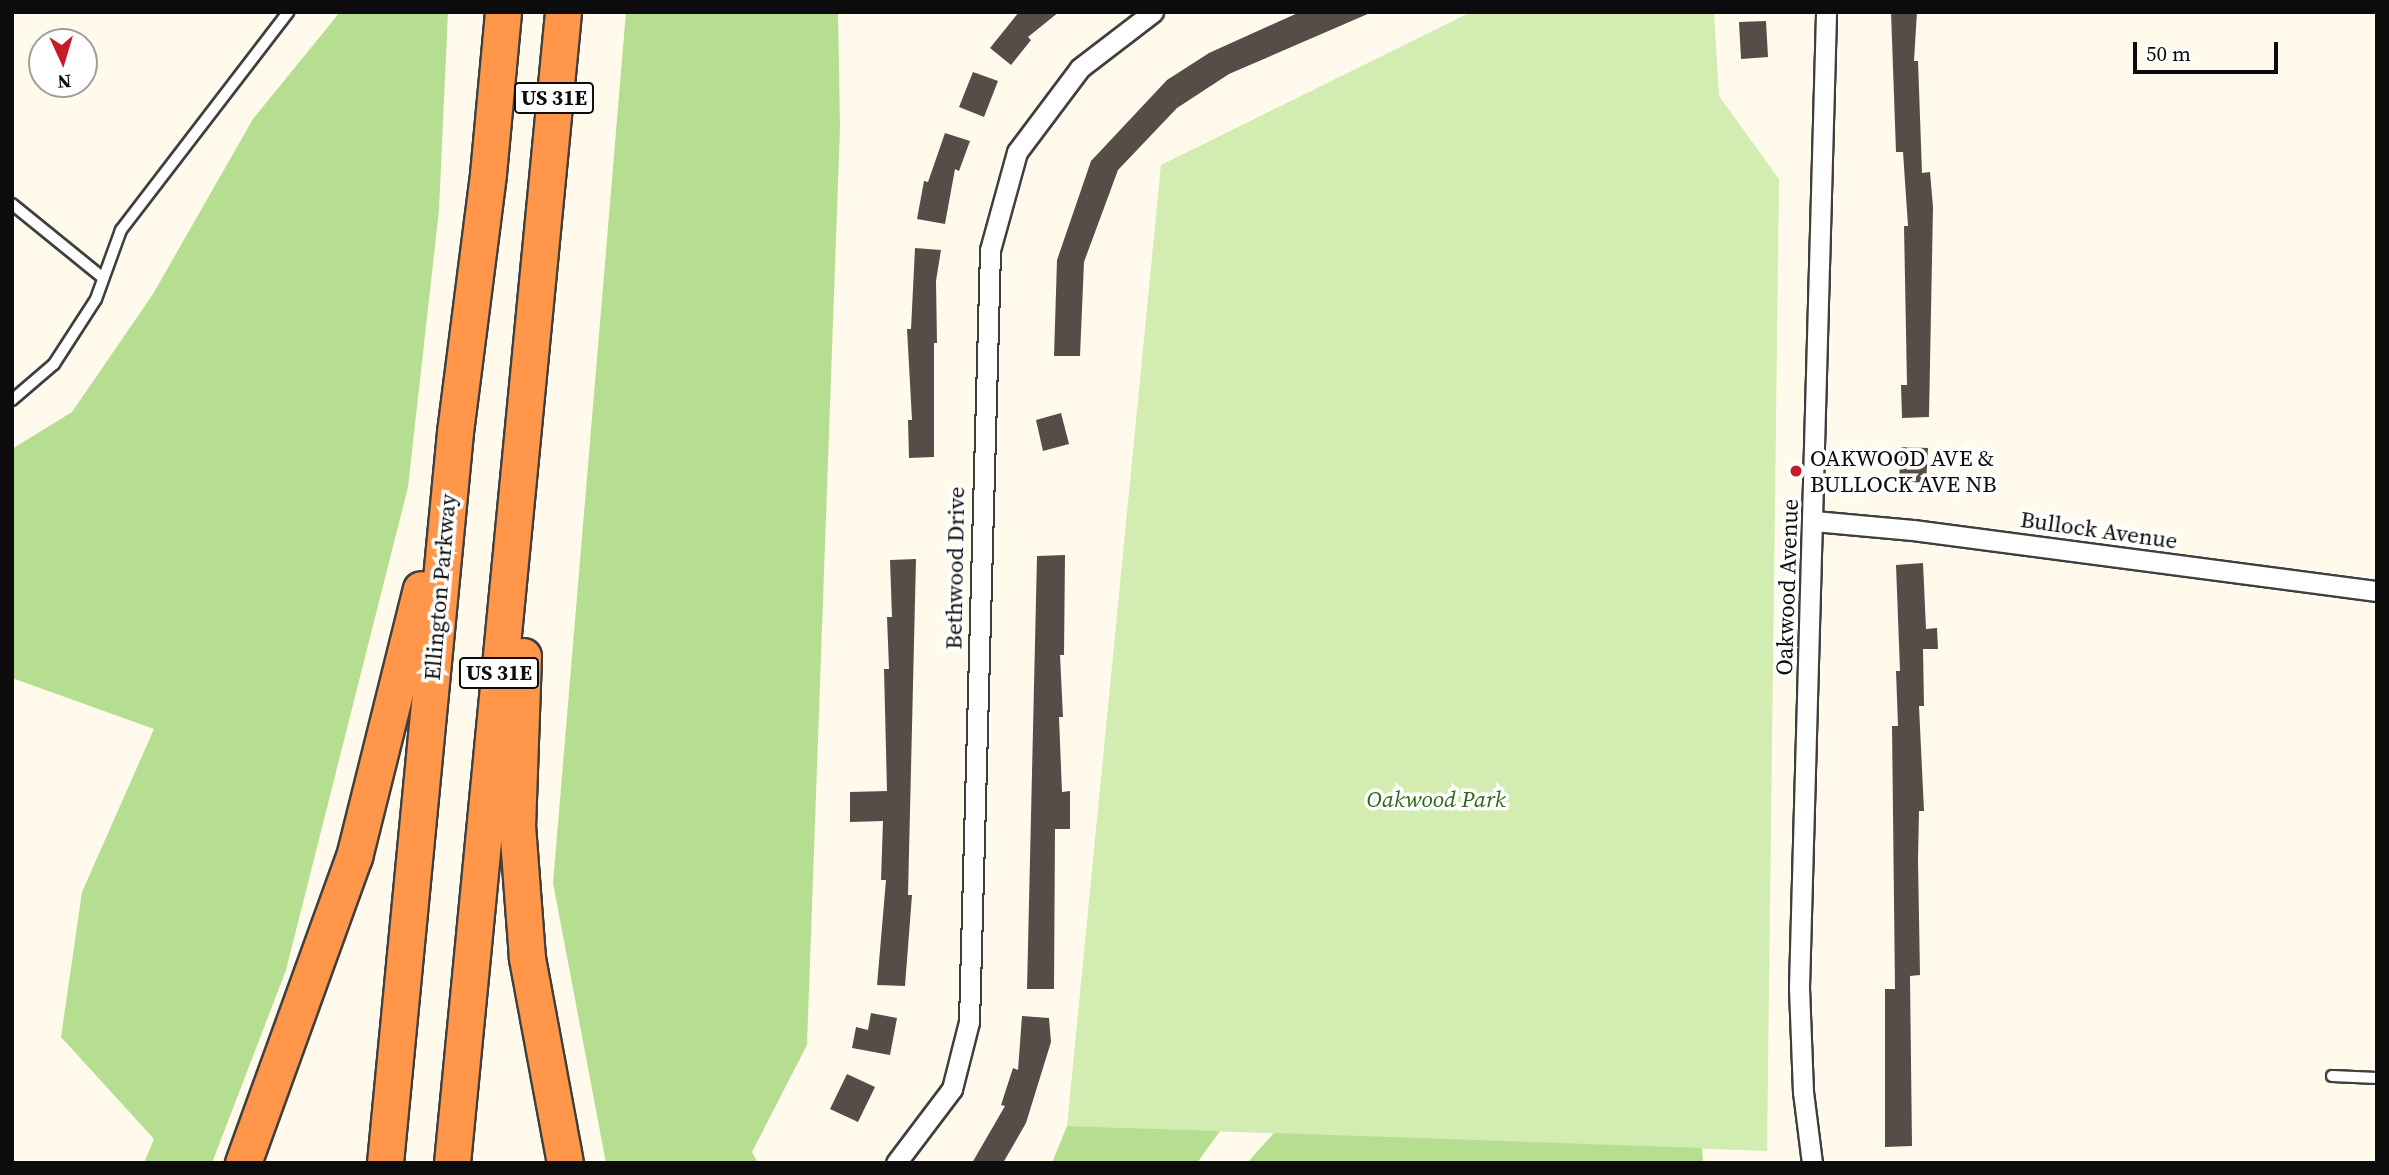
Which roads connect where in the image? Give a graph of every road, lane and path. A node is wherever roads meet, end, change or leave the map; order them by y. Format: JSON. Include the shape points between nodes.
{"nodes":[{"id":1,"x":288,"y":12,"type":"edge"},
{"id":2,"x":503,"y":12,"type":"edge"},
{"id":3,"x":563,"y":12,"type":"edge"},
{"id":4,"x":1153,"y":12,"type":"edge"},
{"id":5,"x":1826,"y":12,"type":"edge"},
{"id":6,"x":545,"y":183,"type":"junction"},
{"id":7,"x":12,"y":204,"type":"edge"},
{"id":8,"x":103,"y":278,"type":"junction"},
{"id":9,"x":12,"y":400,"type":"edge"},
{"id":10,"x":455,"y":432,"type":"junction"},
{"id":11,"x":1814,"y":521,"type":"junction"},
{"id":12,"x":2377,"y":591,"type":"edge"},
{"id":13,"x":2332,"y":1076,"type":"dead end"},
{"id":14,"x":2377,"y":1077,"type":"edge"},
{"id":15,"x":243,"y":1163,"type":"edge"},
{"id":16,"x":385,"y":1163,"type":"edge"},
{"id":17,"x":452,"y":1163,"type":"edge"},
{"id":18,"x":565,"y":1163,"type":"edge"},
{"id":19,"x":896,"y":1163,"type":"edge"},
{"id":20,"x":1812,"y":1163,"type":"edge"}],
"edges":[{"from":1,"to":8,"type":"lane","via":[[121,230]]},
{"from":2,"to":10,"type":"highway","name":"Ellington Parkway","number":"US 31E"},
{"from":3,"to":6,"type":"highway","number":"US 31E"},
{"from":4,"to":19,"type":"street","name":"Bethwood Drive","via":[[1080,68],[1017,152],[990,250],[969,1023],[952,1089]]},
{"from":5,"to":11,"type":"street","name":"Oakwood Avenue"},
{"from":6,"to":17,"type":"highway","number":"US 31E"},
{"from":6,"to":18,"type":"highway","via":[[517,825],[527,958]]},
{"from":7,"to":8,"type":"lane"},
{"from":8,"to":9,"type":"lane","via":[[96,299],[54,364]]},
{"from":10,"to":15,"type":"highway","via":[[402,677],[354,857]]},
{"from":10,"to":16,"type":"highway","name":"Ellington Parkway","number":"US 31E"},
{"from":11,"to":12,"type":"street","name":"Bullock Avenue"},
{"from":11,"to":20,"type":"street","name":"Oakwood Avenue","via":[[1799,987],[1803,1092]]},
{"from":13,"to":14,"type":"lane"}]}
